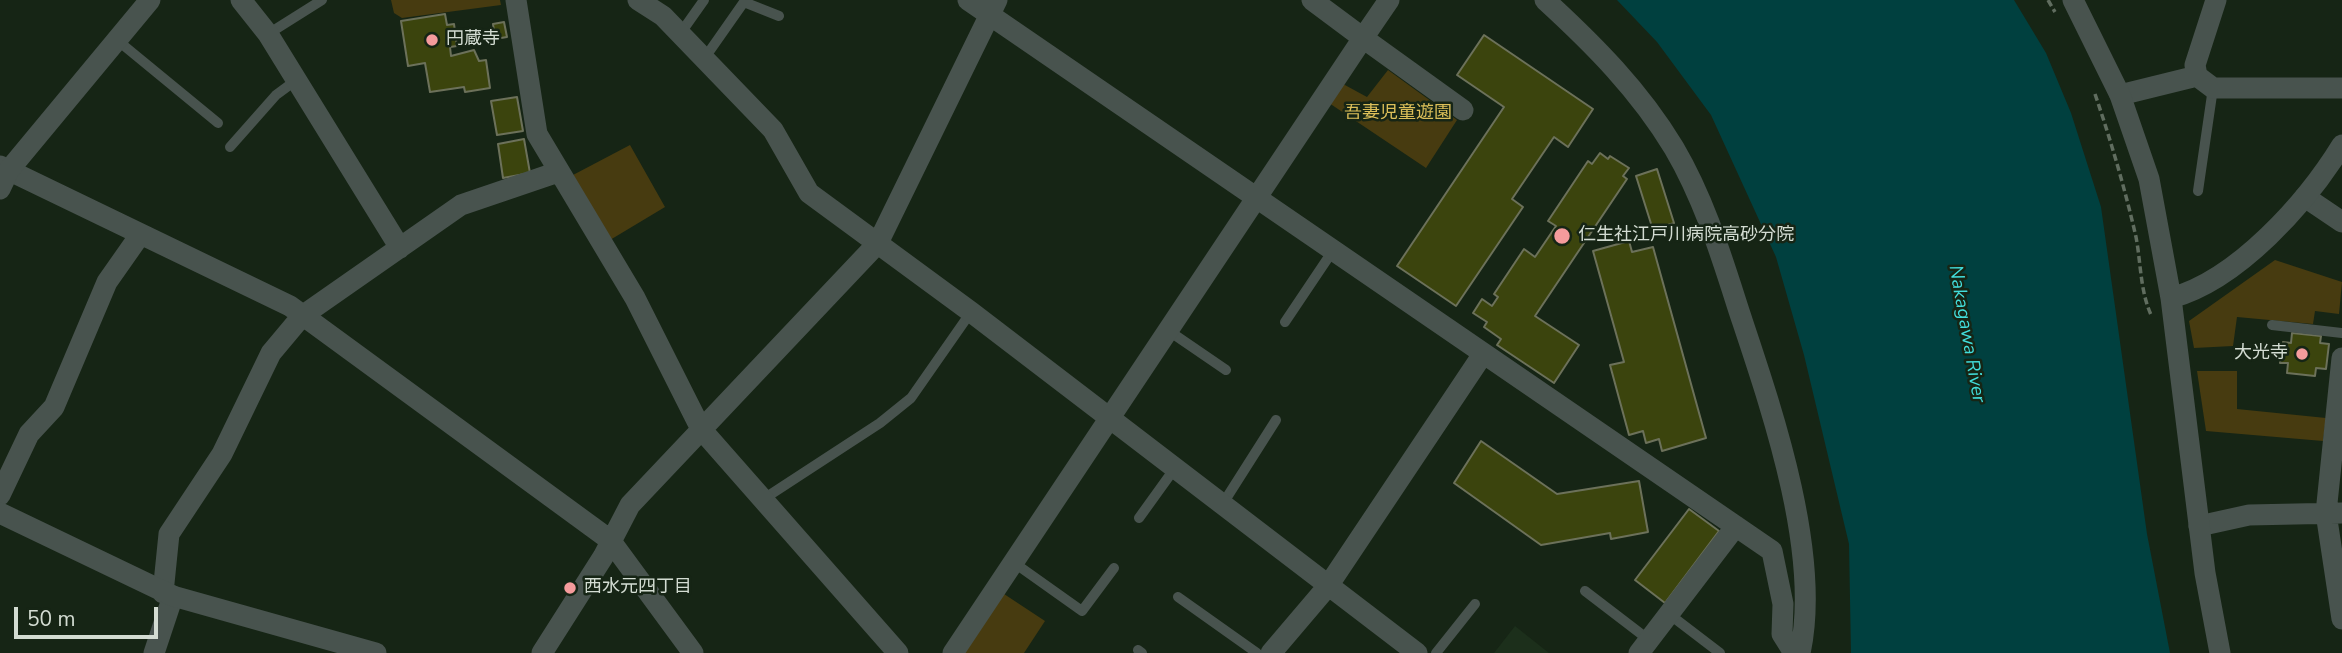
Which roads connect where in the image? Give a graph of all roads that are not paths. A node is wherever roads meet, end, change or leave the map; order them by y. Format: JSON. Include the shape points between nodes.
{"nodes":[{"id":1,"x":150,"y":0,"type":"edge"},
{"id":2,"x":241,"y":0,"type":"edge"},
{"id":3,"x":322,"y":0,"type":"edge"},
{"id":4,"x":516,"y":0,"type":"edge"},
{"id":5,"x":638,"y":0,"type":"edge"},
{"id":6,"x":704,"y":0,"type":"edge"},
{"id":7,"x":968,"y":0,"type":"edge"},
{"id":8,"x":1312,"y":0,"type":"edge"},
{"id":9,"x":1389,"y":0,"type":"edge"},
{"id":10,"x":1545,"y":0,"type":"edge"},
{"id":11,"x":2073,"y":0,"type":"edge"},
{"id":12,"x":2216,"y":0,"type":"edge"},
{"id":13,"x":993,"y":7,"type":"edge"},
{"id":14,"x":779,"y":16,"type":"dead end"},
{"id":15,"x":268,"y":34,"type":"junction"},
{"id":16,"x":680,"y":34,"type":"junction"},
{"id":17,"x":1363,"y":38,"type":"junction"},
{"id":18,"x":117,"y":40,"type":"junction"},
{"id":19,"x":704,"y":59,"type":"junction"},
{"id":20,"x":295,"y":81,"type":"junction"},
{"id":21,"x":2205,"y":82,"type":"junction"},
{"id":22,"x":2342,"y":88,"type":"edge"},
{"id":23,"x":2120,"y":95,"type":"junction"},
{"id":24,"x":1463,"y":110,"type":"dead end"},
{"id":25,"x":218,"y":123,"type":"dead end"},
{"id":26,"x":2342,"y":145,"type":"edge"},
{"id":27,"x":230,"y":147,"type":"dead end"},
{"id":28,"x":558,"y":172,"type":"junction"},
{"id":29,"x":3,"y":175,"type":"edge"},
{"id":30,"x":2198,"y":191,"type":"dead end"},
{"id":31,"x":2305,"y":197,"type":"junction"},
{"id":32,"x":1255,"y":200,"type":"junction"},
{"id":33,"x":2342,"y":222,"type":"edge"},
{"id":34,"x":140,"y":235,"type":"junction"},
{"id":35,"x":878,"y":243,"type":"junction"},
{"id":36,"x":400,"y":248,"type":"junction"},
{"id":37,"x":1332,"y":252,"type":"junction"},
{"id":38,"x":2171,"y":298,"type":"junction"},
{"id":39,"x":971,"y":312,"type":"junction"},
{"id":40,"x":302,"y":316,"type":"junction"},
{"id":41,"x":1285,"y":322,"type":"dead end"},
{"id":42,"x":2272,"y":324,"type":"dead end"},
{"id":43,"x":1169,"y":331,"type":"junction"},
{"id":44,"x":2342,"y":333,"type":"edge"},
{"id":45,"x":1483,"y":354,"type":"junction"},
{"id":46,"x":2342,"y":358,"type":"edge"},
{"id":47,"x":1226,"y":370,"type":"dead end"},
{"id":48,"x":1109,"y":418,"type":"junction"},
{"id":49,"x":1276,"y":420,"type":"dead end"},
{"id":50,"x":701,"y":429,"type":"junction"},
{"id":51,"x":1175,"y":468,"type":"junction"},
{"id":52,"x":762,"y":500,"type":"junction"},
{"id":53,"x":1222,"y":505,"type":"junction"},
{"id":54,"x":1,"y":512,"type":"edge"},
{"id":55,"x":2334,"y":513,"type":"edge"},
{"id":56,"x":1139,"y":519,"type":"dead end"},
{"id":57,"x":1736,"y":526,"type":"junction"},
{"id":58,"x":2199,"y":526,"type":"junction"},
{"id":59,"x":610,"y":540,"type":"junction"},
{"id":60,"x":1013,"y":562,"type":"junction"},
{"id":61,"x":1114,"y":568,"type":"dead end"},
{"id":62,"x":1328,"y":586,"type":"junction"},
{"id":63,"x":1585,"y":591,"type":"dead end"},
{"id":64,"x":168,"y":594,"type":"junction"},
{"id":65,"x":1178,"y":597,"type":"dead end"},
{"id":66,"x":1475,"y":604,"type":"dead end"},
{"id":67,"x":1669,"y":614,"type":"junction"},
{"id":68,"x":2342,"y":619,"type":"edge"},
{"id":69,"x":1644,"y":646,"type":"edge"},
{"id":70,"x":1410,"y":651,"type":"edge"},
{"id":71,"x":154,"y":653,"type":"edge"},
{"id":72,"x":376,"y":653,"type":"edge"},
{"id":73,"x":542,"y":653,"type":"edge"},
{"id":74,"x":693,"y":653,"type":"edge"},
{"id":75,"x":898,"y":653,"type":"edge"},
{"id":76,"x":953,"y":653,"type":"edge"},
{"id":77,"x":1257,"y":653,"type":"edge"},
{"id":78,"x":1271,"y":653,"type":"edge"},
{"id":79,"x":1436,"y":653,"type":"edge"},
{"id":80,"x":1720,"y":653,"type":"edge"},
{"id":81,"x":1794,"y":653,"type":"edge"},
{"id":82,"x":1800,"y":653,"type":"edge"},
{"id":83,"x":2220,"y":653,"type":"edge"}],
"edges":[{"from":1,"to":18,"type":"street"},
{"from":2,"to":15,"type":"street"},
{"from":3,"to":15,"type":"lane"},
{"from":4,"to":28,"type":"street","via":[[537,134]]},
{"from":5,"to":16,"type":"street"},
{"from":6,"to":16,"type":"lane"},
{"from":7,"to":13,"type":"street"},
{"from":8,"to":17,"type":"street"},
{"from":9,"to":17,"type":"street"},
{"from":10,"to":82,"type":"street","via":[[1636,92],[1673,147],[1701,201],[1763,386],[1795,511],[1807,600]]},
{"from":11,"to":23,"type":"street"},
{"from":12,"to":21,"type":"street","via":[[2195,65]]},
{"from":13,"to":32,"type":"street"},
{"from":13,"to":35,"type":"street"},
{"from":14,"to":19,"type":"lane","via":[[744,2]]},
{"from":15,"to":20,"type":"street"},
{"from":16,"to":19,"type":"street"},
{"from":17,"to":24,"type":"street"},
{"from":17,"to":32,"type":"street"},
{"from":18,"to":25,"type":"lane"},
{"from":18,"to":29,"type":"street"},
{"from":19,"to":35,"type":"street","via":[[772,130],[809,193]]},
{"from":20,"to":27,"type":"lane","via":[[276,95]]},
{"from":20,"to":36,"type":"street"},
{"from":21,"to":22,"type":"street"},
{"from":21,"to":23,"type":"street"},
{"from":21,"to":30,"type":"lane"},
{"from":23,"to":38,"type":"street","via":[[2149,179]]},
{"from":26,"to":31,"type":"street"},
{"from":28,"to":36,"type":"street","via":[[461,205]]},
{"from":28,"to":50,"type":"street","via":[[635,298]]},
{"from":29,"to":34,"type":"street"},
{"from":31,"to":33,"type":"street"},
{"from":31,"to":38,"type":"street","via":[[2240,259],[2190,293]]},
{"from":32,"to":37,"type":"street"},
{"from":32,"to":43,"type":"street"},
{"from":34,"to":40,"type":"street","via":[[290,306]]},
{"from":34,"to":54,"type":"street","via":[[107,282],[54,407],[29,434]]},
{"from":35,"to":39,"type":"street"},
{"from":35,"to":50,"type":"street"},
{"from":36,"to":40,"type":"street"},
{"from":37,"to":41,"type":"lane"},
{"from":37,"to":45,"type":"street"},
{"from":38,"to":58,"type":"street"},
{"from":39,"to":48,"type":"street"},
{"from":39,"to":52,"type":"lane","via":[[911,398]]},
{"from":40,"to":59,"type":"street"},
{"from":40,"to":64,"type":"street","via":[[271,354],[222,454],[169,534]]},
{"from":42,"to":44,"type":"lane"},
{"from":43,"to":47,"type":"lane"},
{"from":43,"to":48,"type":"street"},
{"from":45,"to":57,"type":"street"},
{"from":45,"to":62,"type":"street"},
{"from":46,"to":55,"type":"street"},
{"from":48,"to":51,"type":"street"},
{"from":48,"to":60,"type":"street"},
{"from":49,"to":53,"type":"lane"},
{"from":50,"to":52,"type":"street"},
{"from":50,"to":59,"type":"street","via":[[630,505]]},
{"from":51,"to":53,"type":"street"},
{"from":51,"to":56,"type":"lane"},
{"from":52,"to":75,"type":"street"},
{"from":53,"to":62,"type":"street"},
{"from":54,"to":64,"type":"street"},
{"from":55,"to":58,"type":"street","via":[[2249,515]]},
{"from":55,"to":68,"type":"street"},
{"from":57,"to":67,"type":"street"},
{"from":57,"to":81,"type":"street","via":[[1772,551],[1783,604],[1782,634]]},
{"from":58,"to":83,"type":"street"},
{"from":59,"to":73,"type":"street"},
{"from":59,"to":74,"type":"street"},
{"from":60,"to":61,"type":"lane","via":[[1082,611]]},
{"from":60,"to":76,"type":"street"},
{"from":62,"to":70,"type":"street"},
{"from":62,"to":78,"type":"street"},
{"from":63,"to":69,"type":"lane"},
{"from":64,"to":71,"type":"street"},
{"from":64,"to":72,"type":"street"},
{"from":65,"to":77,"type":"lane"},
{"from":66,"to":79,"type":"lane"},
{"from":67,"to":69,"type":"street"},
{"from":67,"to":80,"type":"lane"}]}
